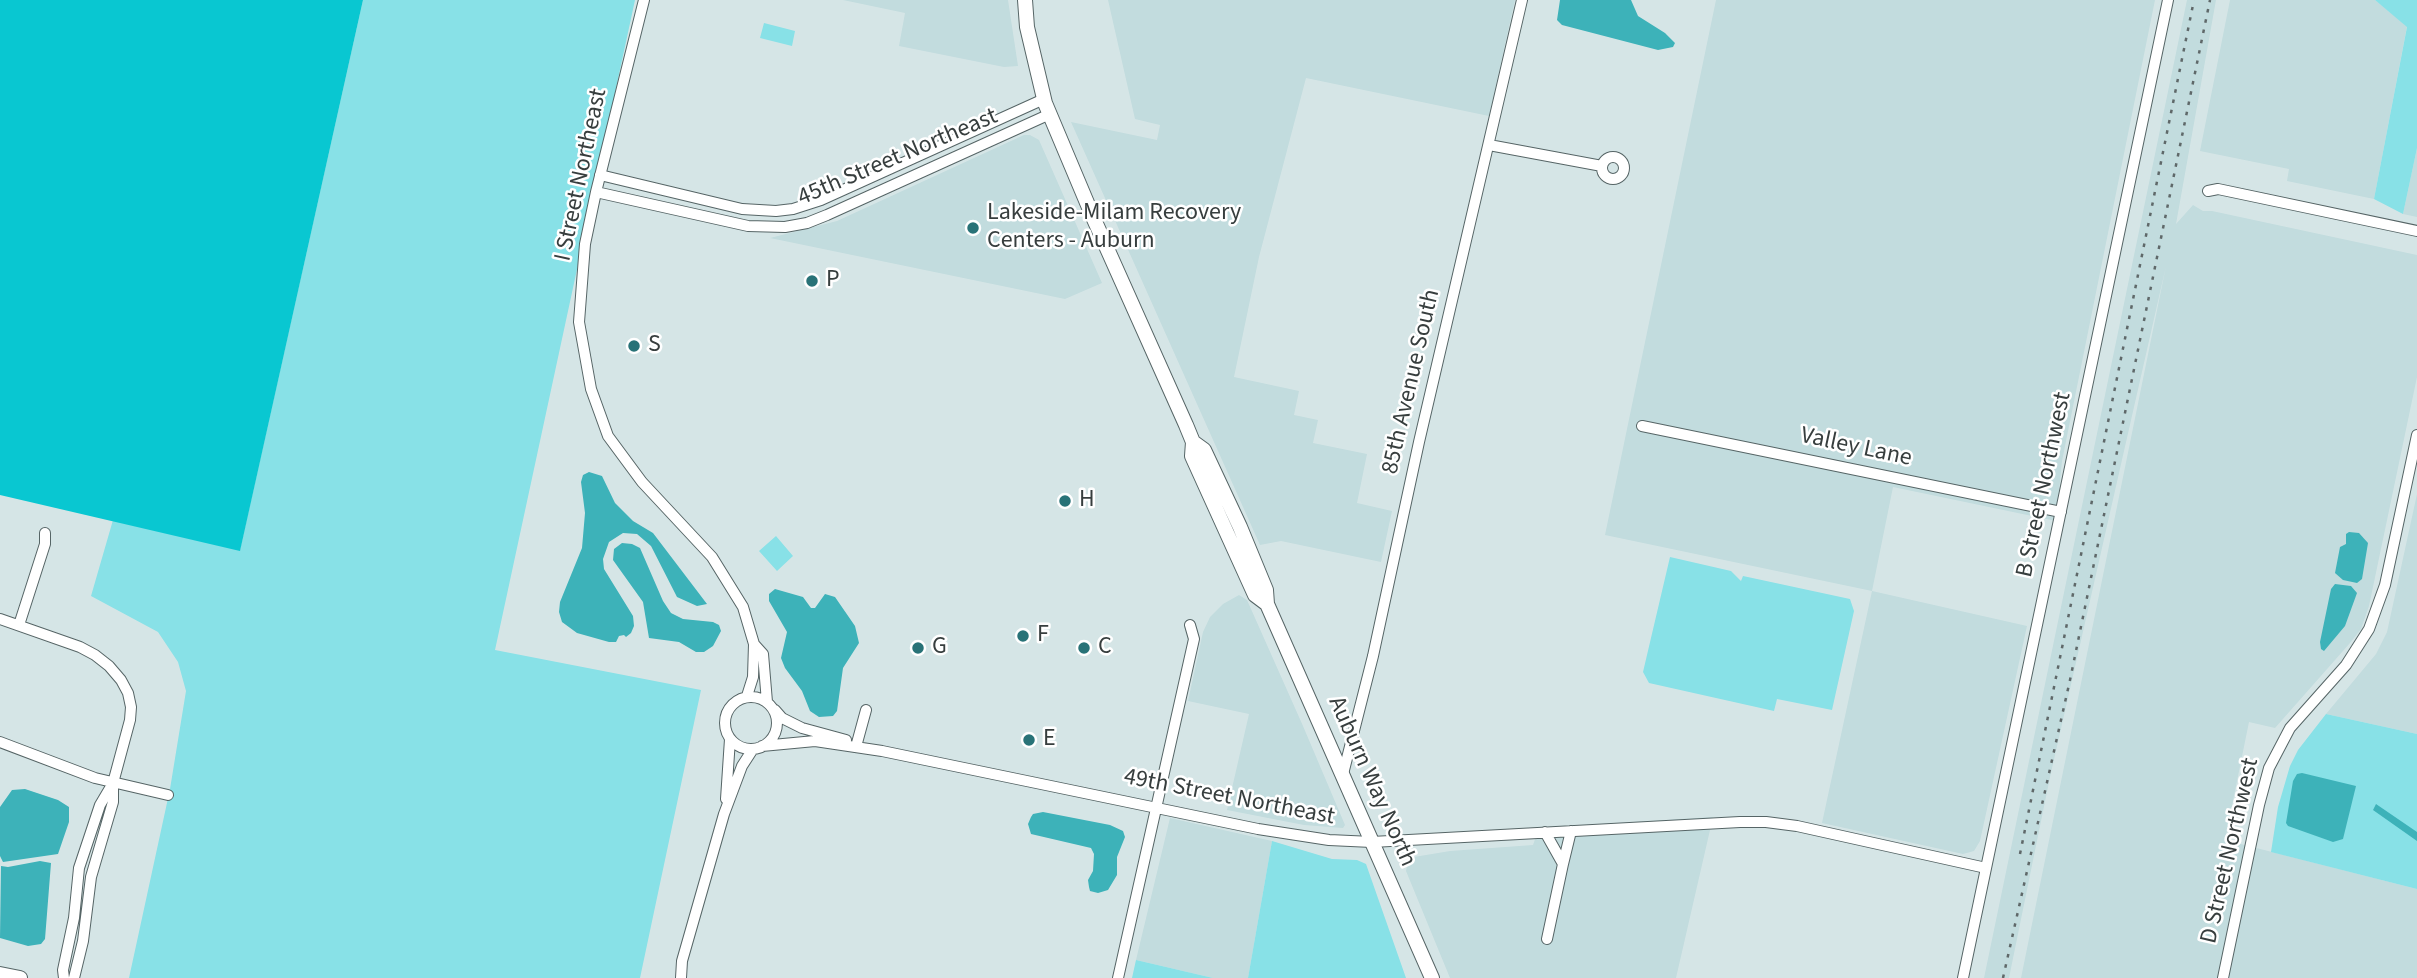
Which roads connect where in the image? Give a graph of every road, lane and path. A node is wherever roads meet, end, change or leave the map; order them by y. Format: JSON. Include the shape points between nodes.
{"nodes":[{"id":1,"x":644,"y":0,"type":"edge"},
{"id":2,"x":1025,"y":0,"type":"edge"},
{"id":3,"x":1522,"y":0,"type":"edge"},
{"id":4,"x":2168,"y":0,"type":"edge"},
{"id":5,"x":1044,"y":99,"type":"junction"},
{"id":6,"x":1050,"y":114,"type":"junction"},
{"id":7,"x":1489,"y":145,"type":"junction"},
{"id":8,"x":1601,"y":166,"type":"dead end"},
{"id":9,"x":600,"y":175,"type":"junction"},
{"id":10,"x":2208,"y":191,"type":"dead end"},
{"id":11,"x":596,"y":192,"type":"junction"},
{"id":12,"x":2417,"y":231,"type":"edge"},
{"id":13,"x":1642,"y":426,"type":"dead end"},
{"id":14,"x":2417,"y":435,"type":"edge"},
{"id":15,"x":1193,"y":445,"type":"junction"},
{"id":16,"x":2061,"y":512,"type":"junction"},
{"id":17,"x":45,"y":533,"type":"dead end"},
{"id":18,"x":1267,"y":604,"type":"junction"},
{"id":19,"x":0,"y":619,"type":"edge"},
{"id":20,"x":19,"y":625,"type":"junction"},
{"id":21,"x":1191,"y":625,"type":"dead end"},
{"id":22,"x":754,"y":644,"type":"junction"},
{"id":23,"x":747,"y":696,"type":"junction"},
{"id":24,"x":770,"y":705,"type":"junction"},
{"id":25,"x":866,"y":710,"type":"dead end"},
{"id":26,"x":730,"y":739,"type":"junction"},
{"id":27,"x":0,"y":742,"type":"edge"},
{"id":28,"x":857,"y":743,"type":"junction"},
{"id":29,"x":758,"y":748,"type":"junction"},
{"id":30,"x":882,"y":751,"type":"junction"},
{"id":31,"x":1343,"y":774,"type":"junction"},
{"id":32,"x":113,"y":783,"type":"junction"},
{"id":33,"x":168,"y":795,"type":"dead end"},
{"id":34,"x":1156,"y":807,"type":"junction"},
{"id":35,"x":724,"y":814,"type":"junction"},
{"id":36,"x":1571,"y":831,"type":"junction"},
{"id":37,"x":1545,"y":832,"type":"junction"},
{"id":38,"x":1372,"y":842,"type":"junction"},
{"id":39,"x":1563,"y":864,"type":"junction"},
{"id":40,"x":1986,"y":868,"type":"junction"},
{"id":41,"x":1547,"y":939,"type":"dead end"},
{"id":42,"x":682,"y":961,"type":"junction"},
{"id":43,"x":0,"y":974,"type":"edge"},
{"id":44,"x":20,"y":978,"type":"edge"},
{"id":45,"x":64,"y":978,"type":"edge"},
{"id":46,"x":74,"y":978,"type":"edge"},
{"id":47,"x":673,"y":978,"type":"edge"},
{"id":48,"x":681,"y":978,"type":"edge"},
{"id":49,"x":1118,"y":978,"type":"edge"},
{"id":50,"x":1433,"y":978,"type":"edge"},
{"id":51,"x":1963,"y":978,"type":"edge"},
{"id":52,"x":2223,"y":978,"type":"edge"}],
"edges":[{"from":1,"to":9,"type":"street","name":"I Street Northeast"},
{"from":2,"to":5,"type":"main road","name":"Auburn Way North"},
{"from":3,"to":7,"type":"street","name":"85th Avenue South"},
{"from":4,"to":16,"type":"street","name":"B Street Northwest"},
{"from":5,"to":6,"type":"main road","name":"Auburn Way North"},
{"from":5,"to":9,"type":"street","name":"45th Street Northeast","via":[[793,209],[741,209]]},
{"from":6,"to":11,"type":"street","name":"45th Street Northeast","via":[[807,223],[785,227],[748,226]]},
{"from":6,"to":15,"type":"main road","name":"Auburn Way North"},
{"from":7,"to":8,"type":"street"},
{"from":7,"to":31,"type":"street","name":"85th Avenue South"},
{"from":9,"to":11,"type":"street","name":"I Street Northeast"},
{"from":10,"to":12,"type":"street","via":[[2218,189]]},
{"from":11,"to":22,"type":"street","name":"I Street Northeast","via":[[585,244],[579,322],[591,389],[608,436],[642,482],[712,557],[743,607]]},
{"from":13,"to":16,"type":"street","name":"Valley Lane"},
{"from":14,"to":52,"type":"street","name":"D Street Northwest","via":[[2385,585],[2369,629],[2346,664],[2290,728],[2269,768]]},
{"from":15,"to":18,"type":"main road","name":"Auburn Way North","via":[[1192,456],[1255,596]]},
{"from":15,"to":18,"type":"main road","name":"Auburn Way North","via":[[1204,450],[1222,487],[1266,590]]},
{"from":16,"to":40,"type":"street","name":"B Street Northwest"},
{"from":17,"to":20,"type":"street"},
{"from":18,"to":31,"type":"main road","name":"Auburn Way North"},
{"from":19,"to":20,"type":"street"},
{"from":20,"to":32,"type":"street","via":[[95,655],[121,680],[128,693],[130,720]]},
{"from":21,"to":34,"type":"street","via":[[1194,639]]},
{"from":22,"to":23,"type":"street","name":"I Street Northeast"},
{"from":22,"to":24,"type":"street","name":"I Street Northeast","via":[[763,654]]},
{"from":23,"to":24,"type":"street"},
{"from":23,"to":26,"type":"street","via":[[726,714],[725,731]]},
{"from":24,"to":28,"type":"street","name":"49th Street Northeast","via":[[782,718],[802,728]]},
{"from":24,"to":29,"type":"street","via":[[776,716],[775,734]]},
{"from":25,"to":28,"type":"street"},
{"from":26,"to":29,"type":"street","via":[[736,745]]},
{"from":26,"to":35,"type":"street"},
{"from":27,"to":32,"type":"street"},
{"from":28,"to":30,"type":"street","name":"49th Street Northeast"},
{"from":29,"to":30,"type":"street","name":"49th Street Northeast","via":[[815,741]]},
{"from":29,"to":35,"type":"street","via":[[742,766]]},
{"from":30,"to":34,"type":"street","name":"49th Street Northeast"},
{"from":31,"to":38,"type":"main road","name":"Auburn Way North"},
{"from":32,"to":33,"type":"street"},
{"from":32,"to":45,"type":"street","via":[[100,805],[79,868]]},
{"from":32,"to":46,"type":"street","via":[[113,802],[91,877]]},
{"from":34,"to":38,"type":"street","name":"49th Street Northeast","via":[[1270,831]]},
{"from":34,"to":49,"type":"street"},
{"from":35,"to":42,"type":"street"},
{"from":36,"to":37,"type":"street","name":"49th Street Northeast"},
{"from":36,"to":39,"type":"street"},
{"from":36,"to":40,"type":"street","name":"49th Street Northeast","via":[[1740,822],[1797,826]]},
{"from":37,"to":38,"type":"street","name":"49th Street Northeast"},
{"from":37,"to":39,"type":"street"},
{"from":38,"to":50,"type":"main road","name":"Auburn Way North"},
{"from":39,"to":41,"type":"street"},
{"from":40,"to":51,"type":"street","name":"B Street Northwest"},
{"from":42,"to":47,"type":"street"},
{"from":42,"to":48,"type":"street"},
{"from":43,"to":44,"type":"main road"}]}
